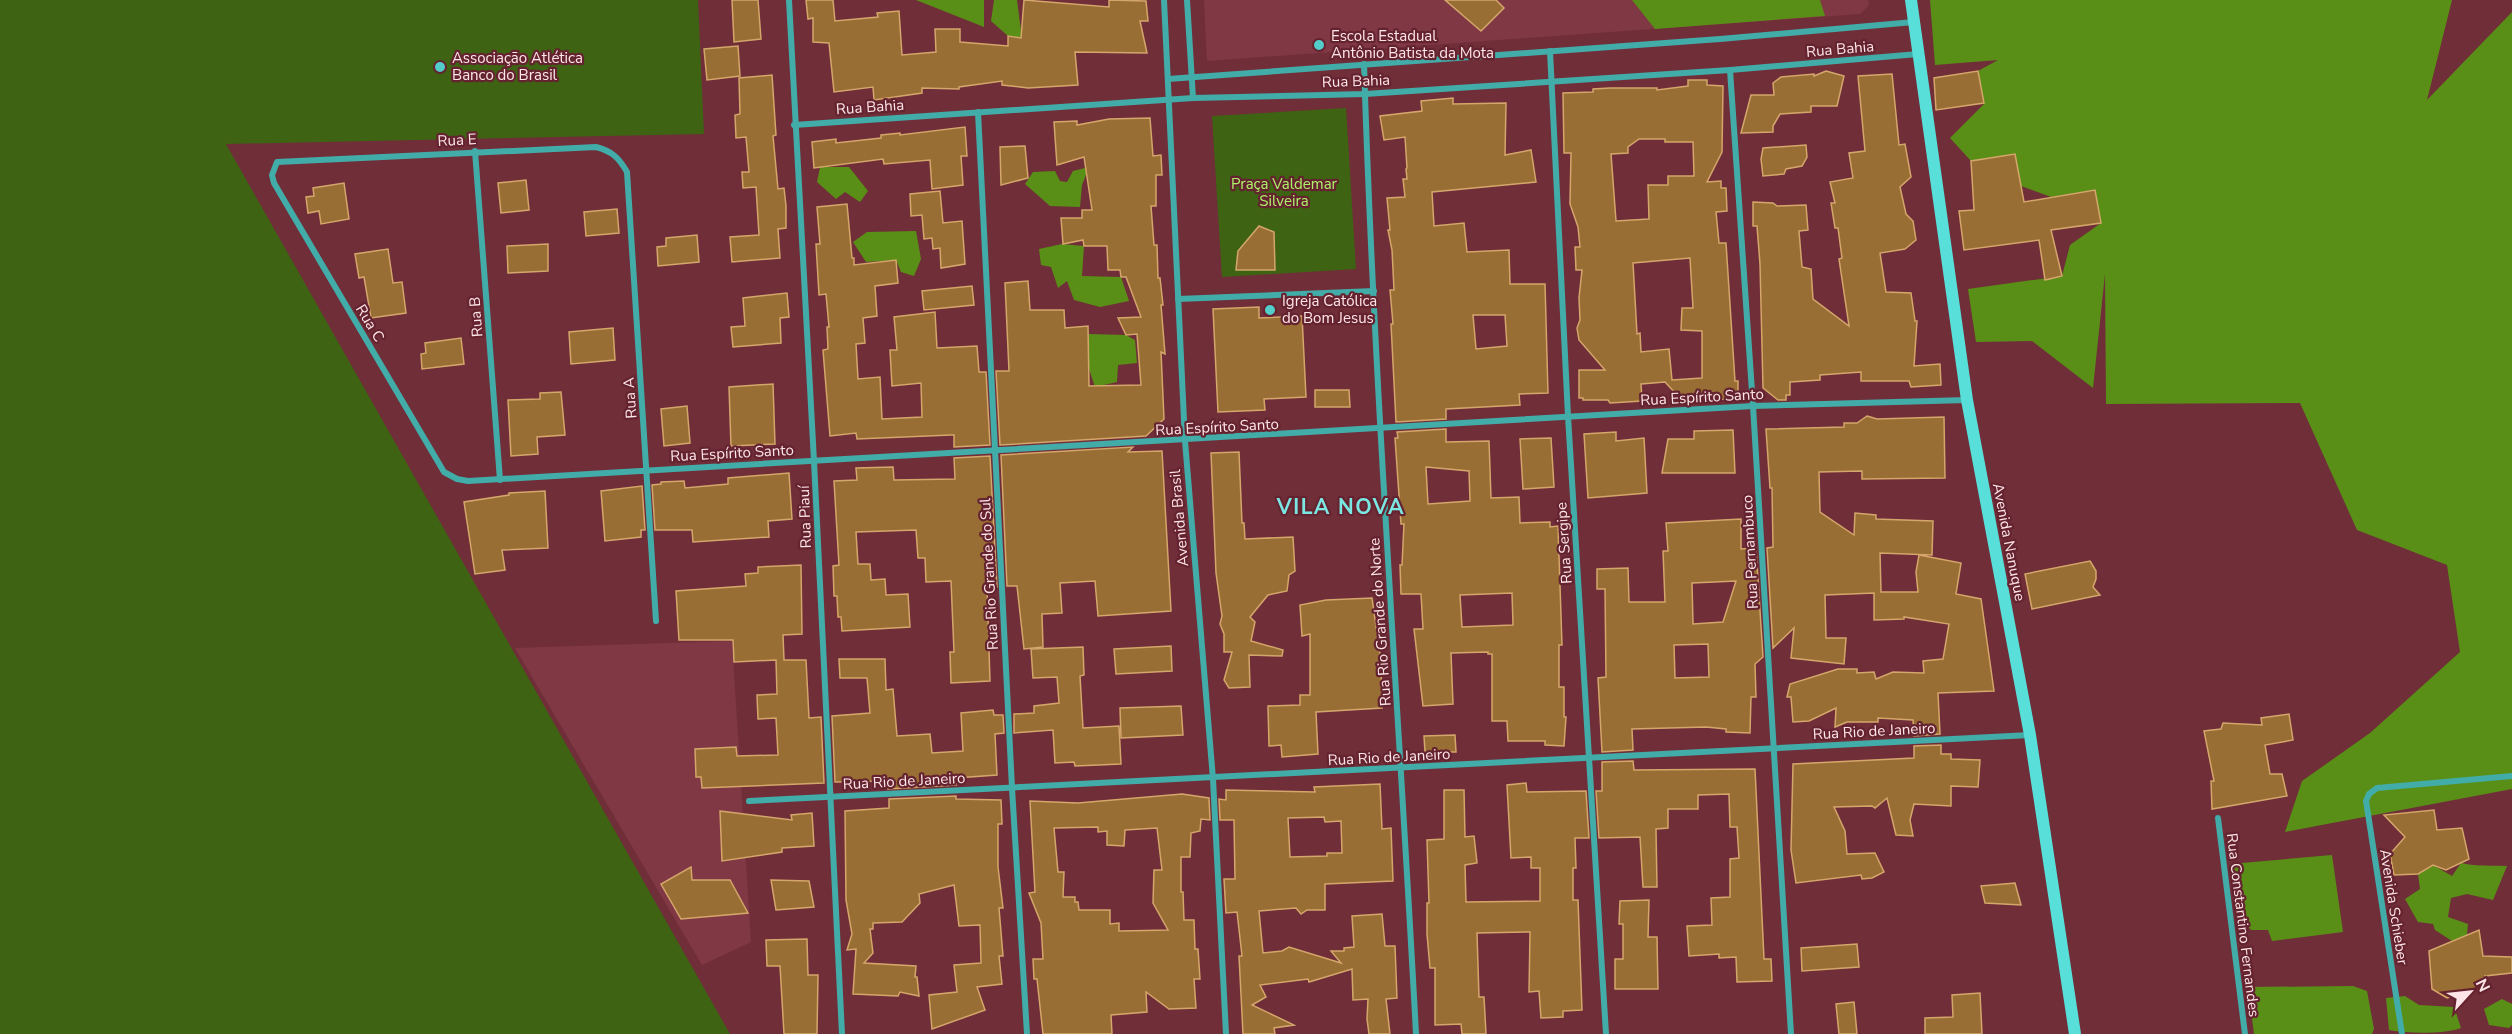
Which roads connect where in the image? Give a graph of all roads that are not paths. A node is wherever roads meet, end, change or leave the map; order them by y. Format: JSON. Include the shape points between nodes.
{"nodes":[{"id":1,"x":789,"y":0,"type":"edge"},
{"id":2,"x":1164,"y":0,"type":"edge"},
{"id":3,"x":1187,"y":0,"type":"edge"},
{"id":4,"x":1911,"y":0,"type":"edge"},
{"id":5,"x":1914,"y":22,"type":"junction"},
{"id":6,"x":1550,"y":51,"type":"junction"},
{"id":7,"x":1918,"y":54,"type":"junction"},
{"id":8,"x":1364,"y":64,"type":"junction"},
{"id":9,"x":1730,"y":70,"type":"junction"},
{"id":10,"x":1192,"y":77,"type":"junction"},
{"id":11,"x":1168,"y":79,"type":"junction"},
{"id":12,"x":1552,"y":80,"type":"junction"},
{"id":13,"x":1365,"y":94,"type":"junction"},
{"id":14,"x":1193,"y":98,"type":"junction"},
{"id":15,"x":1170,"y":99,"type":"junction"},
{"id":16,"x":978,"y":112,"type":"junction"},
{"id":17,"x":795,"y":125,"type":"junction"},
{"id":18,"x":475,"y":151,"type":"junction"},
{"id":19,"x":277,"y":162,"type":"joint"},
{"id":20,"x":627,"y":172,"type":"joint"},
{"id":21,"x":1374,"y":291,"type":"junction"},
{"id":22,"x":1178,"y":299,"type":"junction"},
{"id":23,"x":1967,"y":399,"type":"junction"},
{"id":24,"x":1753,"y":406,"type":"junction"},
{"id":25,"x":1568,"y":416,"type":"junction"},
{"id":26,"x":1379,"y":429,"type":"junction"},
{"id":27,"x":1185,"y":441,"type":"junction"},
{"id":28,"x":995,"y":452,"type":"junction"},
{"id":29,"x":814,"y":461,"type":"junction"},
{"id":30,"x":646,"y":469,"type":"junction"},
{"id":31,"x":500,"y":480,"type":"junction"},
{"id":32,"x":468,"y":481,"type":"joint"},
{"id":33,"x":656,"y":621,"type":"dead end"},
{"id":34,"x":2030,"y":735,"type":"junction"},
{"id":35,"x":1773,"y":748,"type":"junction"},
{"id":36,"x":1589,"y":759,"type":"junction"},
{"id":37,"x":1402,"y":768,"type":"junction"},
{"id":38,"x":2512,"y":776,"type":"edge"},
{"id":39,"x":1213,"y":779,"type":"junction"},
{"id":40,"x":1012,"y":788,"type":"junction"},
{"id":41,"x":828,"y":796,"type":"junction"},
{"id":42,"x":749,"y":801,"type":"dead end"},
{"id":43,"x":2218,"y":818,"type":"dead end"},
{"id":44,"x":842,"y":1034,"type":"edge"},
{"id":45,"x":1028,"y":1034,"type":"edge"},
{"id":46,"x":1226,"y":1034,"type":"edge"},
{"id":47,"x":1416,"y":1034,"type":"edge"},
{"id":48,"x":1606,"y":1034,"type":"edge"},
{"id":49,"x":1791,"y":1034,"type":"edge"},
{"id":50,"x":2075,"y":1034,"type":"edge"},
{"id":51,"x":2245,"y":1034,"type":"edge"},
{"id":52,"x":2402,"y":1034,"type":"edge"}],
"edges":[{"from":1,"to":17,"type":"street","name":"Rua Piauí"},
{"from":2,"to":11,"type":"street","name":"Avenida Brasil"},
{"from":3,"to":10,"type":"street"},
{"from":4,"to":5,"type":"main road","name":"Avenida Nanuque"},
{"from":5,"to":6,"type":"street","name":"Rua Bahia"},
{"from":5,"to":7,"type":"main road","name":"Avenida Nanuque"},
{"from":6,"to":8,"type":"street","name":"Rua Bahia"},
{"from":6,"to":12,"type":"street","name":"Rua Sergipe"},
{"from":7,"to":9,"type":"street","name":"Rua Bahia"},
{"from":7,"to":23,"type":"main road","name":"Avenida Nanuque"},
{"from":8,"to":10,"type":"street","name":"Rua Bahia"},
{"from":8,"to":13,"type":"street","name":"Rua Rio Grande do Norte"},
{"from":9,"to":12,"type":"street","name":"Rua Bahia"},
{"from":9,"to":24,"type":"street","name":"Rua Pernambuco"},
{"from":10,"to":11,"type":"street","name":"Rua Bahia"},
{"from":10,"to":14,"type":"street"},
{"from":11,"to":15,"type":"street","name":"Avenida Brasil"},
{"from":12,"to":13,"type":"street","name":"Rua Bahia"},
{"from":12,"to":25,"type":"street","name":"Rua Sergipe"},
{"from":13,"to":14,"type":"street","name":"Rua Bahia"},
{"from":13,"to":21,"type":"street","name":"Rua Rio Grande do Norte"},
{"from":14,"to":15,"type":"street","name":"Rua Bahia"},
{"from":15,"to":16,"type":"street","name":"Rua Bahia"},
{"from":15,"to":22,"type":"street","name":"Avenida Brasil"},
{"from":16,"to":17,"type":"street","name":"Rua Bahia"},
{"from":16,"to":28,"type":"street","name":"Rua Rio Grande do Sul"},
{"from":17,"to":29,"type":"street","name":"Rua Piauí"},
{"from":18,"to":19,"type":"street","name":"Rua E"},
{"from":18,"to":20,"type":"street","name":"Rua E","via":[[596,147],[609,150]]},
{"from":18,"to":31,"type":"street","name":"Rua B"},
{"from":19,"to":32,"type":"street","name":"Rua C","via":[[272,175],[274,183],[444,472]]},
{"from":20,"to":30,"type":"street","name":"Rua A"},
{"from":21,"to":22,"type":"street"},
{"from":21,"to":26,"type":"street","name":"Rua Rio Grande do Norte"},
{"from":22,"to":27,"type":"street","name":"Avenida Brasil"},
{"from":23,"to":24,"type":"street","name":"Rua Espírito Santo"},
{"from":23,"to":34,"type":"main road","name":"Avenida Nanuque"},
{"from":24,"to":25,"type":"street","name":"Rua Espírito Santo"},
{"from":24,"to":35,"type":"street","name":"Rua Pernambuco"},
{"from":25,"to":26,"type":"street","name":"Rua Espírito Santo"},
{"from":25,"to":36,"type":"street","name":"Rua Sergipe"},
{"from":26,"to":27,"type":"street","name":"Rua Espírito Santo"},
{"from":26,"to":37,"type":"street","name":"Rua Rio Grande do Norte"},
{"from":27,"to":28,"type":"street","name":"Rua Espírito Santo"},
{"from":27,"to":39,"type":"street","name":"Avenida Brasil"},
{"from":28,"to":29,"type":"street","name":"Rua Espírito Santo"},
{"from":28,"to":40,"type":"street","name":"Rua Rio Grande do Sul"},
{"from":29,"to":30,"type":"street","name":"Rua Espírito Santo"},
{"from":29,"to":41,"type":"street","name":"Rua Piauí"},
{"from":30,"to":31,"type":"street","name":"Rua Espírito Santo"},
{"from":30,"to":33,"type":"street","name":"Rua A"},
{"from":31,"to":32,"type":"street","name":"Rua Espírito Santo"},
{"from":34,"to":35,"type":"street","name":"Rua Rio de Janeiro"},
{"from":34,"to":50,"type":"main road","name":"Avenida Nanuque"},
{"from":35,"to":36,"type":"street","name":"Rua Rio de Janeiro"},
{"from":35,"to":49,"type":"street","name":"Rua Pernambuco"},
{"from":36,"to":37,"type":"street","name":"Rua Rio de Janeiro"},
{"from":36,"to":48,"type":"street","name":"Rua Sergipe"},
{"from":37,"to":39,"type":"street","name":"Rua Rio de Janeiro"},
{"from":37,"to":47,"type":"street","name":"Rua Rio Grande do Norte"},
{"from":38,"to":52,"type":"street","name":"Avenida Schieber","via":[[2377,788],[2366,801]]},
{"from":39,"to":40,"type":"street","name":"Rua Rio de Janeiro"},
{"from":39,"to":46,"type":"street","name":"Avenida Brasil"},
{"from":40,"to":41,"type":"street","name":"Rua Rio de Janeiro"},
{"from":40,"to":45,"type":"street","name":"Rua Rio Grande do Sul"},
{"from":41,"to":42,"type":"street","name":"Rua Rio de Janeiro"},
{"from":41,"to":44,"type":"street","name":"Rua Piauí"},
{"from":43,"to":51,"type":"street","name":"Rua Constantino Fernandes"}]}
